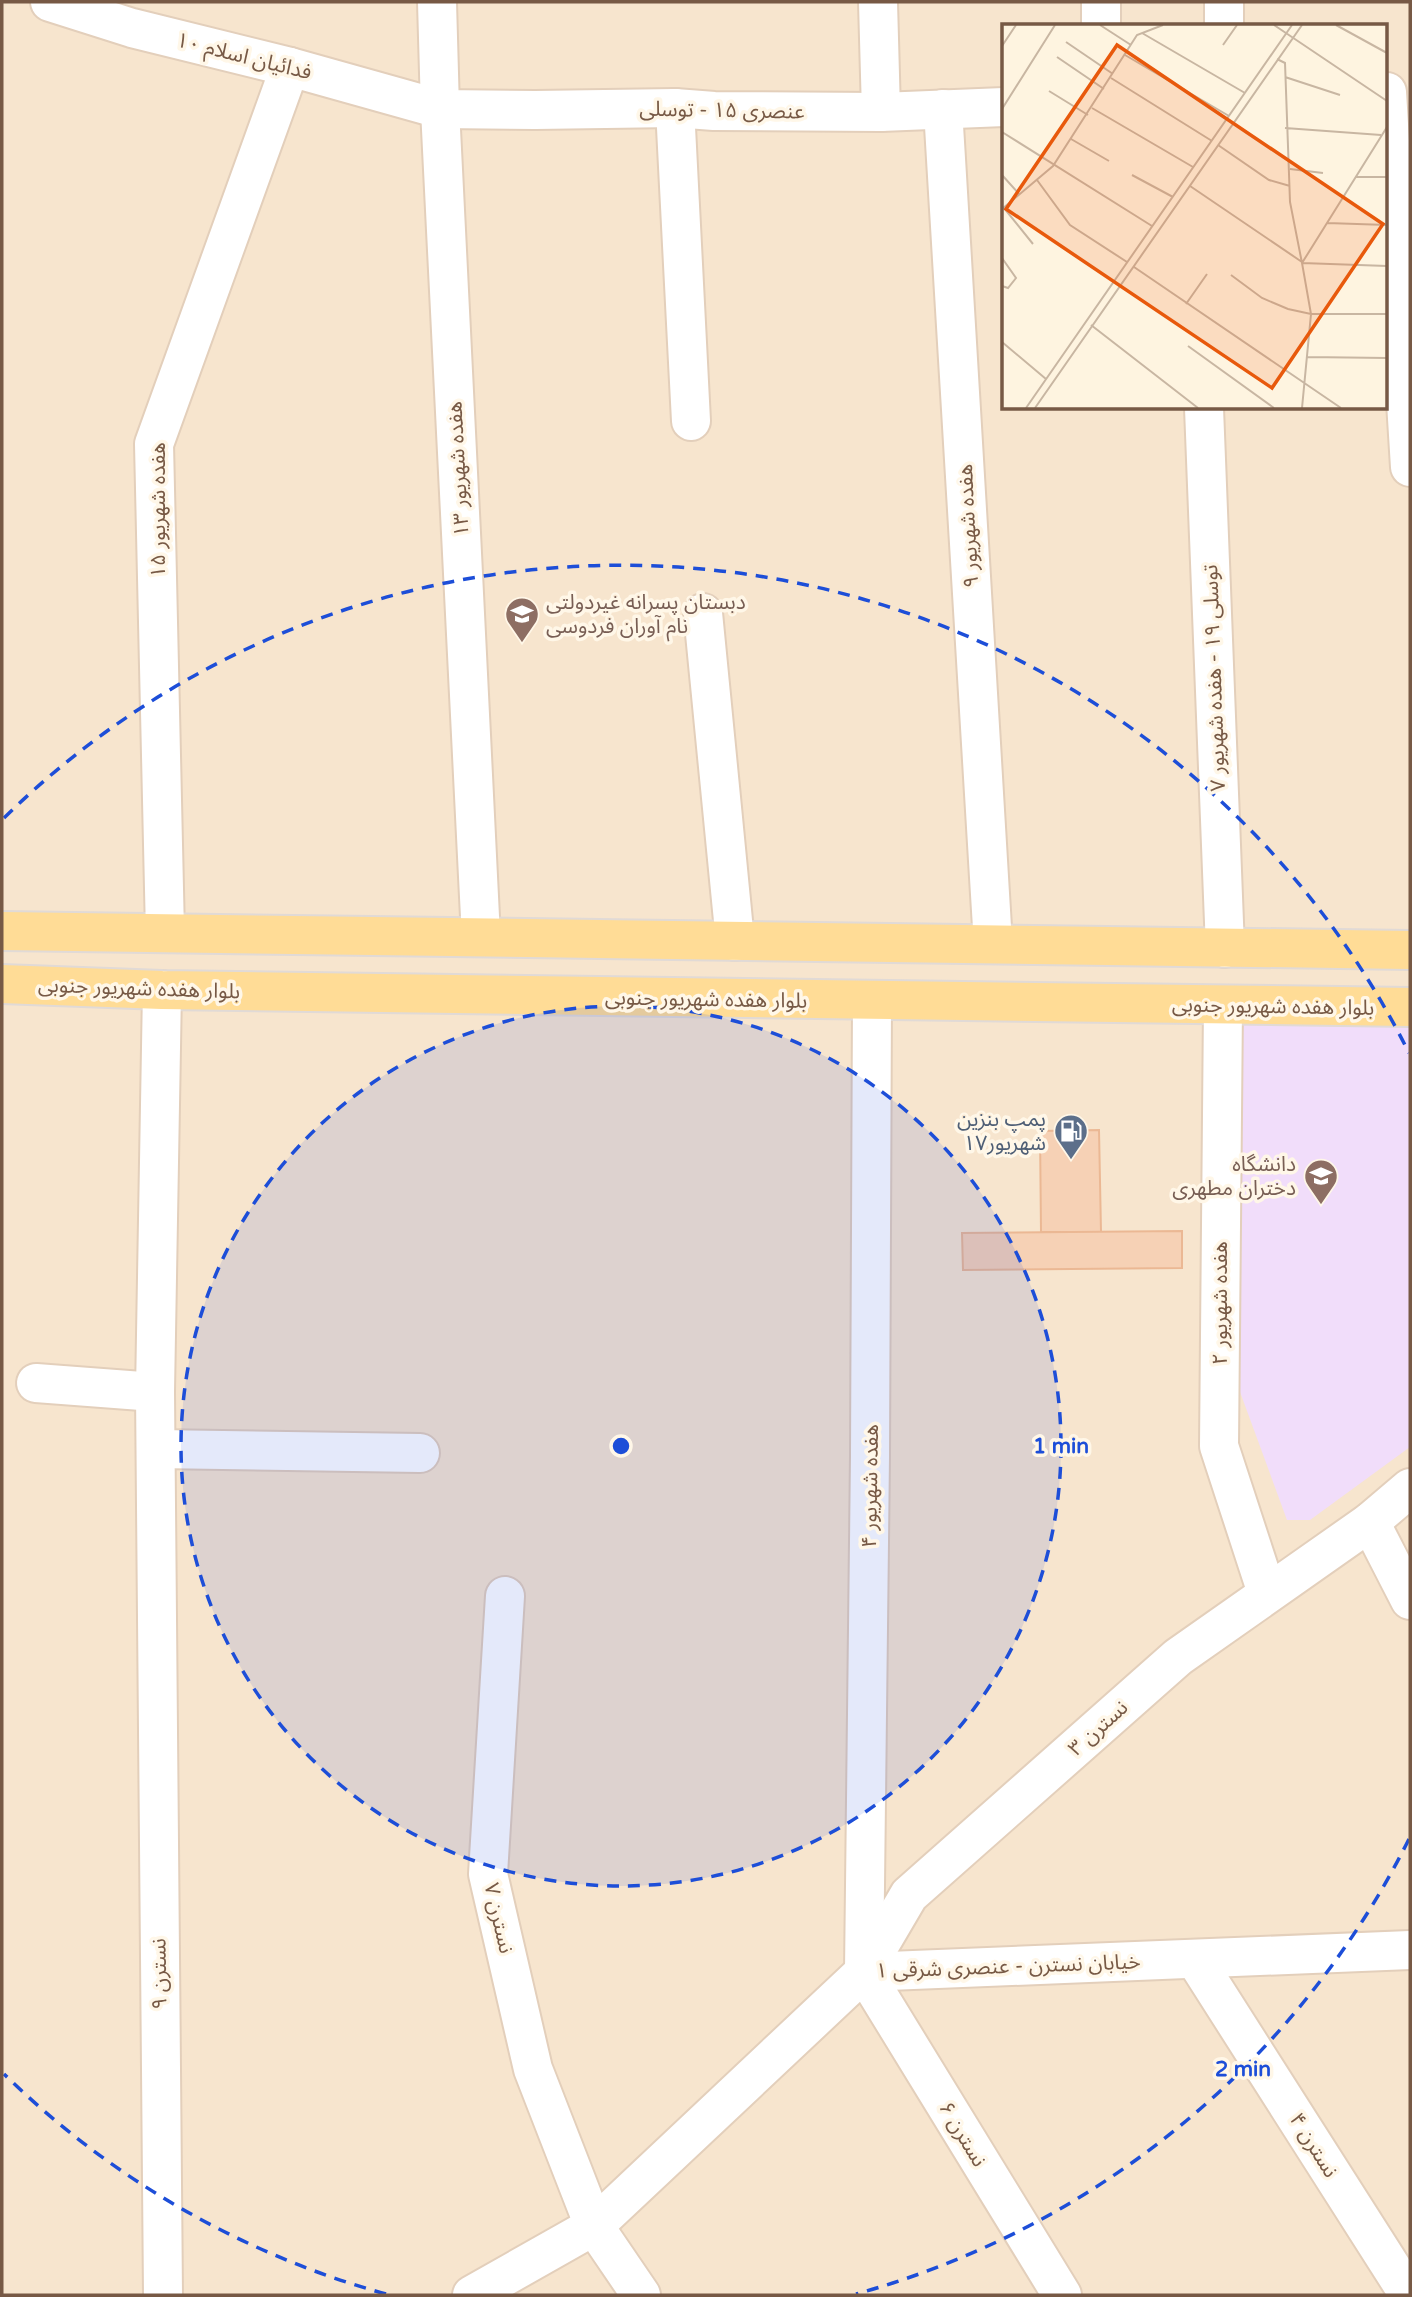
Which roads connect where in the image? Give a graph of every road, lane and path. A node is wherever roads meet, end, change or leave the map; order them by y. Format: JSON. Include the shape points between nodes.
{"nodes":[{"id":1,"x":50,"y":2,"type":"edge"},
{"id":2,"x":437,"y":2,"type":"edge"},
{"id":3,"x":878,"y":2,"type":"edge"},
{"id":4,"x":1101,"y":2,"type":"edge"},
{"id":5,"x":1224,"y":2,"type":"edge"},
{"id":6,"x":136,"y":15,"type":"edge"},
{"id":7,"x":1101,"y":24,"type":"edge"},
{"id":8,"x":1224,"y":24,"type":"edge"},
{"id":9,"x":290,"y":67,"type":"junction"},
{"id":10,"x":1394,"y":91,"type":"edge"},
{"id":11,"x":1002,"y":107,"type":"edge"},
{"id":12,"x":675,"y":108,"type":"junction"},
{"id":13,"x":440,"y":109,"type":"junction"},
{"id":14,"x":943,"y":109,"type":"junction"},
{"id":15,"x":881,"y":112,"type":"junction"},
{"id":16,"x":1204,"y":410,"type":"edge"},
{"id":17,"x":691,"y":421,"type":"dead end"},
{"id":18,"x":1410,"y":467,"type":"edge"},
{"id":19,"x":703,"y":613,"type":"dead end"},
{"id":20,"x":2,"y":931,"type":"edge"},
{"id":21,"x":165,"y":933,"type":"junction"},
{"id":22,"x":481,"y":937,"type":"junction"},
{"id":23,"x":735,"y":941,"type":"junction"},
{"id":24,"x":993,"y":944,"type":"junction"},
{"id":25,"x":1225,"y":948,"type":"junction"},
{"id":26,"x":1410,"y":950,"type":"edge"},
{"id":27,"x":2,"y":984,"type":"edge"},
{"id":28,"x":162,"y":990,"type":"junction"},
{"id":29,"x":872,"y":1001,"type":"junction"},
{"id":30,"x":1223,"y":1005,"type":"junction"},
{"id":31,"x":1410,"y":1007,"type":"edge"},
{"id":32,"x":36,"y":1383,"type":"dead end"},
{"id":33,"x":155,"y":1392,"type":"junction"},
{"id":34,"x":156,"y":1449,"type":"junction"},
{"id":35,"x":419,"y":1453,"type":"dead end"},
{"id":36,"x":1410,"y":1488,"type":"edge"},
{"id":37,"x":1370,"y":1522,"type":"junction"},
{"id":38,"x":1267,"y":1593,"type":"junction"},
{"id":39,"x":505,"y":1596,"type":"dead end"},
{"id":40,"x":1410,"y":1600,"type":"edge"},
{"id":41,"x":865,"y":1878,"type":"junction"},
{"id":42,"x":909,"y":1895,"type":"junction"},
{"id":43,"x":1410,"y":1950,"type":"edge"},
{"id":44,"x":1195,"y":1959,"type":"junction"},
{"id":45,"x":864,"y":1972,"type":"junction"},
{"id":46,"x":594,"y":2226,"type":"junction"},
{"id":47,"x":163,"y":2295,"type":"edge"},
{"id":48,"x":472,"y":2295,"type":"edge"},
{"id":49,"x":641,"y":2295,"type":"edge"},
{"id":50,"x":1062,"y":2295,"type":"edge"},
{"id":51,"x":1409,"y":2295,"type":"edge"}],
"edges":[{"from":1,"to":6,"type":"street","name":"فدائیان اسلام ۱۰"},
{"from":2,"to":13,"type":"street","name":"هفده شهریور ۱۳"},
{"from":3,"to":15,"type":"street"},
{"from":4,"to":7,"type":"street"},
{"from":5,"to":8,"type":"street"},
{"from":6,"to":9,"type":"street","name":"فدائیان اسلام ۱۰"},
{"from":9,"to":13,"type":"street","name":"فدائیان اسلام ۱۰"},
{"from":9,"to":21,"type":"street","name":"هفده شهریور ۱۵","via":[[154,444]]},
{"from":10,"to":18,"type":"street"},
{"from":11,"to":14,"type":"street","name":"عنصری ۱۵ - توسلی"},
{"from":12,"to":13,"type":"street","name":"عنصری ۱۵ - توسلی"},
{"from":12,"to":15,"type":"street","name":"عنصری ۱۵ - توسلی"},
{"from":12,"to":17,"type":"street"},
{"from":13,"to":22,"type":"street","name":"هفده شهریور ۱۳"},
{"from":14,"to":15,"type":"street","name":"عنصری ۱۵ - توسلی"},
{"from":14,"to":24,"type":"street","name":"هفده شهریور ۹"},
{"from":16,"to":25,"type":"street","name":"توسلی ۱۹ - هفده شهریور ۷"},
{"from":19,"to":23,"type":"street"},
{"from":20,"to":21,"type":"main road"},
{"from":21,"to":22,"type":"main road"},
{"from":22,"to":23,"type":"main road"},
{"from":23,"to":24,"type":"main road"},
{"from":24,"to":25,"type":"main road"},
{"from":25,"to":26,"type":"main road"},
{"from":27,"to":28,"type":"main road","name":"بلوار هفده شهریور جنوبی"},
{"from":28,"to":29,"type":"main road","name":"بلوار هفده شهریور جنوبی"},
{"from":28,"to":33,"type":"street","name":"نسترن ۹"},
{"from":29,"to":30,"type":"main road","name":"بلوار هفده شهریور جنوبی"},
{"from":29,"to":41,"type":"street","name":"هفده شهریور ۴"},
{"from":30,"to":31,"type":"main road","name":"بلوار هفده شهریور جنوبی"},
{"from":30,"to":38,"type":"street","name":"هفده شهریور ۲","via":[[1219,1446]]},
{"from":32,"to":33,"type":"street"},
{"from":33,"to":34,"type":"street","name":"نسترن ۹"},
{"from":34,"to":35,"type":"street"},
{"from":34,"to":47,"type":"street","name":"نسترن ۹"},
{"from":36,"to":37,"type":"street"},
{"from":37,"to":38,"type":"street","name":"نسترن ۳"},
{"from":37,"to":40,"type":"street"},
{"from":38,"to":42,"type":"street","name":"نسترن ۳","via":[[1178,1657]]},
{"from":39,"to":46,"type":"street","name":"نسترن ۷","via":[[488,1874],[533,2068]]},
{"from":41,"to":42,"type":"street","via":[[878,1905],[893,1907]]},
{"from":41,"to":45,"type":"street","name":"هفده شهریور ۴"},
{"from":42,"to":45,"type":"street","name":"نسترن ۳"},
{"from":43,"to":44,"type":"street","name":"خیابان نسترن - عنصری شرقی ۱"},
{"from":44,"to":45,"type":"street","name":"خیابان نسترن - عنصری شرقی ۱"},
{"from":44,"to":51,"type":"street","name":"نسترن ۴"},
{"from":45,"to":46,"type":"street","name":"خیابان نسترن - عنصری شرقی ۱"},
{"from":45,"to":50,"type":"street","name":"نسترن ۶"},
{"from":46,"to":48,"type":"street","name":"خیابان نسترن - عنصری شرقی ۱"},
{"from":46,"to":49,"type":"street","name":"نسترن ۷"}]}
